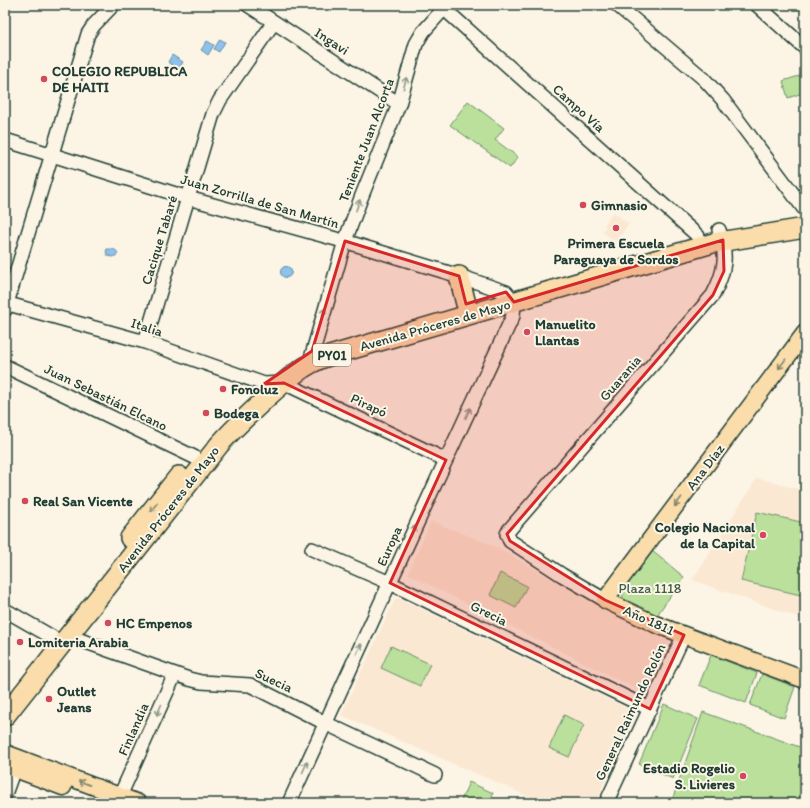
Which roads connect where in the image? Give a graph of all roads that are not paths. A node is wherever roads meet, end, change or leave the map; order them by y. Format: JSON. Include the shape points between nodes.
{"nodes":[{"id":1,"x":113,"y":5,"type":"edge"},
{"id":2,"x":248,"y":5,"type":"edge"},
{"id":3,"x":617,"y":5,"type":"edge"},
{"id":4,"x":757,"y":5,"type":"edge"},
{"id":5,"x":444,"y":6,"type":"edge"},
{"id":6,"x":274,"y":22,"type":"junction"},
{"id":7,"x":805,"y":48,"type":"edge"},
{"id":8,"x":399,"y":104,"type":"junction"},
{"id":9,"x":5,"y":140,"type":"edge"},
{"id":10,"x":52,"y":155,"type":"junction"},
{"id":11,"x":188,"y":198,"type":"junction"},
{"id":12,"x":805,"y":210,"type":"edge"},
{"id":13,"x":805,"y":216,"type":"edge"},
{"id":14,"x":805,"y":228,"type":"edge"},
{"id":15,"x":721,"y":235,"type":"junction"},
{"id":16,"x":698,"y":236,"type":"junction"},
{"id":17,"x":345,"y":241,"type":"junction"},
{"id":18,"x":459,"y":276,"type":"junction"},
{"id":19,"x":510,"y":297,"type":"junction"},
{"id":20,"x":466,"y":304,"type":"junction"},
{"id":21,"x":6,"y":305,"type":"edge"},
{"id":22,"x":805,"y":333,"type":"edge"},
{"id":23,"x":145,"y":342,"type":"junction"},
{"id":24,"x":310,"y":358,"type":"junction"},
{"id":25,"x":5,"y":366,"type":"edge"},
{"id":26,"x":275,"y":383,"type":"junction"},
{"id":27,"x":194,"y":458,"type":"junction"},
{"id":28,"x":446,"y":460,"type":"junction"},
{"id":29,"x":507,"y":534,"type":"joint"},
{"id":30,"x":312,"y":549,"type":"dead end"},
{"id":31,"x":390,"y":583,"type":"junction"},
{"id":32,"x":605,"y":600,"type":"junction"},
{"id":33,"x":5,"y":610,"type":"edge"},
{"id":34,"x":684,"y":635,"type":"junction"},
{"id":35,"x":60,"y":636,"type":"junction"},
{"id":36,"x":175,"y":674,"type":"junction"},
{"id":37,"x":805,"y":680,"type":"edge"},
{"id":38,"x":5,"y":696,"type":"edge"},
{"id":39,"x":650,"y":709,"type":"junction"},
{"id":40,"x":5,"y":716,"type":"edge"},
{"id":41,"x":325,"y":723,"type":"junction"},
{"id":42,"x":5,"y":753,"type":"edge"},
{"id":43,"x":10,"y":767,"type":"edge"},
{"id":44,"x":435,"y":775,"type":"dead end"},
{"id":45,"x":5,"y":794,"type":"edge"},
{"id":46,"x":114,"y":800,"type":"edge"},
{"id":47,"x":138,"y":803,"type":"edge"},
{"id":48,"x":289,"y":803,"type":"edge"},
{"id":49,"x":606,"y":803,"type":"edge"}],
"edges":[{"from":1,"to":10,"type":"street","via":[[88,34]]},
{"from":2,"to":6,"type":"street","name":"Ingavi"},
{"from":3,"to":12,"type":"street","via":[[713,89]]},
{"from":4,"to":7,"type":"street"},
{"from":8,"to":5,"type":"street","name":"Teniente Juan Alcorta","one_way":true,"via":[[416,44]]},
{"from":5,"to":16,"type":"street","name":"Campo Vía"},
{"from":6,"to":8,"type":"street","name":"Ingavi"},
{"from":6,"to":11,"type":"street","name":"Cacique Tabaré","via":[[213,114]]},
{"from":17,"to":8,"type":"street","name":"Teniente Juan Alcorta","one_way":true},
{"from":9,"to":10,"type":"street","name":"Juan Zorrilla de San Martín"},
{"from":10,"to":11,"type":"street","name":"Juan Zorrilla de San Martín"},
{"from":10,"to":21,"type":"street"},
{"from":11,"to":17,"type":"street","name":"Juan Zorrilla de San Martín"},
{"from":11,"to":23,"type":"street","name":"Cacique Tabaré"},
{"from":13,"to":15,"type":"highway","name":"Avenida Próceres de Mayo","number":"PY01"},
{"from":14,"to":15,"type":"highway","name":"Avenida Próceres de Mayo","number":"PY01"},
{"from":15,"to":16,"type":"highway","name":"Avenida Próceres de Mayo","number":"PY01"},
{"from":15,"to":19,"type":"highway","name":"Avenida Próceres de Mayo","number":"PY01"},
{"from":15,"to":29,"type":"street","name":"Guarania","via":[[724,271],[713,295]]},
{"from":16,"to":19,"type":"highway","name":"Avenida Próceres de Mayo","number":"PY01"},
{"from":17,"to":18,"type":"street","name":"Juan Zorrilla de San Martín"},
{"from":24,"to":17,"type":"street","name":"Teniente Juan Alcorta","one_way":true},
{"from":18,"to":19,"type":"street","name":"Juan Zorrilla de San Martín"},
{"from":18,"to":20,"type":"highway"},
{"from":19,"to":20,"type":"highway","name":"Avenida Próceres de Mayo","number":"PY01"},
{"from":19,"to":24,"type":"highway","name":"Avenida Próceres de Mayo","number":"PY01","via":[[329,356]]},
{"from":28,"to":19,"type":"street","name":"Europa","one_way":true,"via":[[513,316]]},
{"from":20,"to":24,"type":"highway","name":"Avenida Próceres de Mayo","number":"PY01"},
{"from":21,"to":23,"type":"street","name":"Italia"},
{"from":22,"to":32,"type":"main road","name":"Ana Díaz","one_way":true},
{"from":23,"to":26,"type":"street","name":"Italia"},
{"from":24,"to":26,"type":"highway","name":"Avenida Próceres de Mayo","number":"PY01","via":[[295,361]]},
{"from":25,"to":27,"type":"street","name":"Juan Sebastián Elcano"},
{"from":26,"to":27,"type":"highway","name":"Avenida Próceres de Mayo","number":"PY01","via":[[217,431]]},
{"from":26,"to":28,"type":"street","name":"Pirapó"},
{"from":26,"to":35,"type":"highway","name":"Avenida Próceres de Mayo","number":"PY01","via":[[231,430]]},
{"from":27,"to":35,"type":"highway","name":"Avenida Próceres de Mayo","number":"PY01","one_way":true,"via":[[151,509],[94,585]]},
{"from":31,"to":28,"type":"street","name":"Europa","one_way":true},
{"from":29,"to":32,"type":"street","name":"Año 1811","via":[[510,540]]},
{"from":30,"to":31,"type":"street","name":"Grecia"},
{"from":31,"to":39,"type":"street","name":"Grecia"},
{"from":41,"to":31,"type":"street","name":"Europa","one_way":true},
{"from":32,"to":34,"type":"main road","name":"Año 1811"},
{"from":33,"to":35,"type":"street","name":"Suecia"},
{"from":34,"to":37,"type":"main road","name":"Año 1811"},
{"from":34,"to":39,"type":"street","name":"General Raimundo Rolón"},
{"from":35,"to":36,"type":"street","name":"Suecia"},
{"from":35,"to":38,"type":"highway","name":"Avenida Próceres de Mayo","number":"PY01"},
{"from":35,"to":40,"type":"highway","name":"Avenida Próceres de Mayo","number":"PY01"},
{"from":36,"to":41,"type":"street","name":"Suecia","via":[[201,682],[250,685]]},
{"from":36,"to":46,"type":"street","name":"Finlandia","one_way":true},
{"from":39,"to":49,"type":"street","name":"General Raimundo Rolón"},
{"from":41,"to":44,"type":"street","name":"Suecia"},
{"from":48,"to":41,"type":"street","name":"Europa","one_way":true},
{"from":46,"to":42,"type":"main road","one_way":true},
{"from":43,"to":45,"type":"street"},
{"from":43,"to":46,"type":"main road"},
{"from":46,"to":47,"type":"main road"}]}
